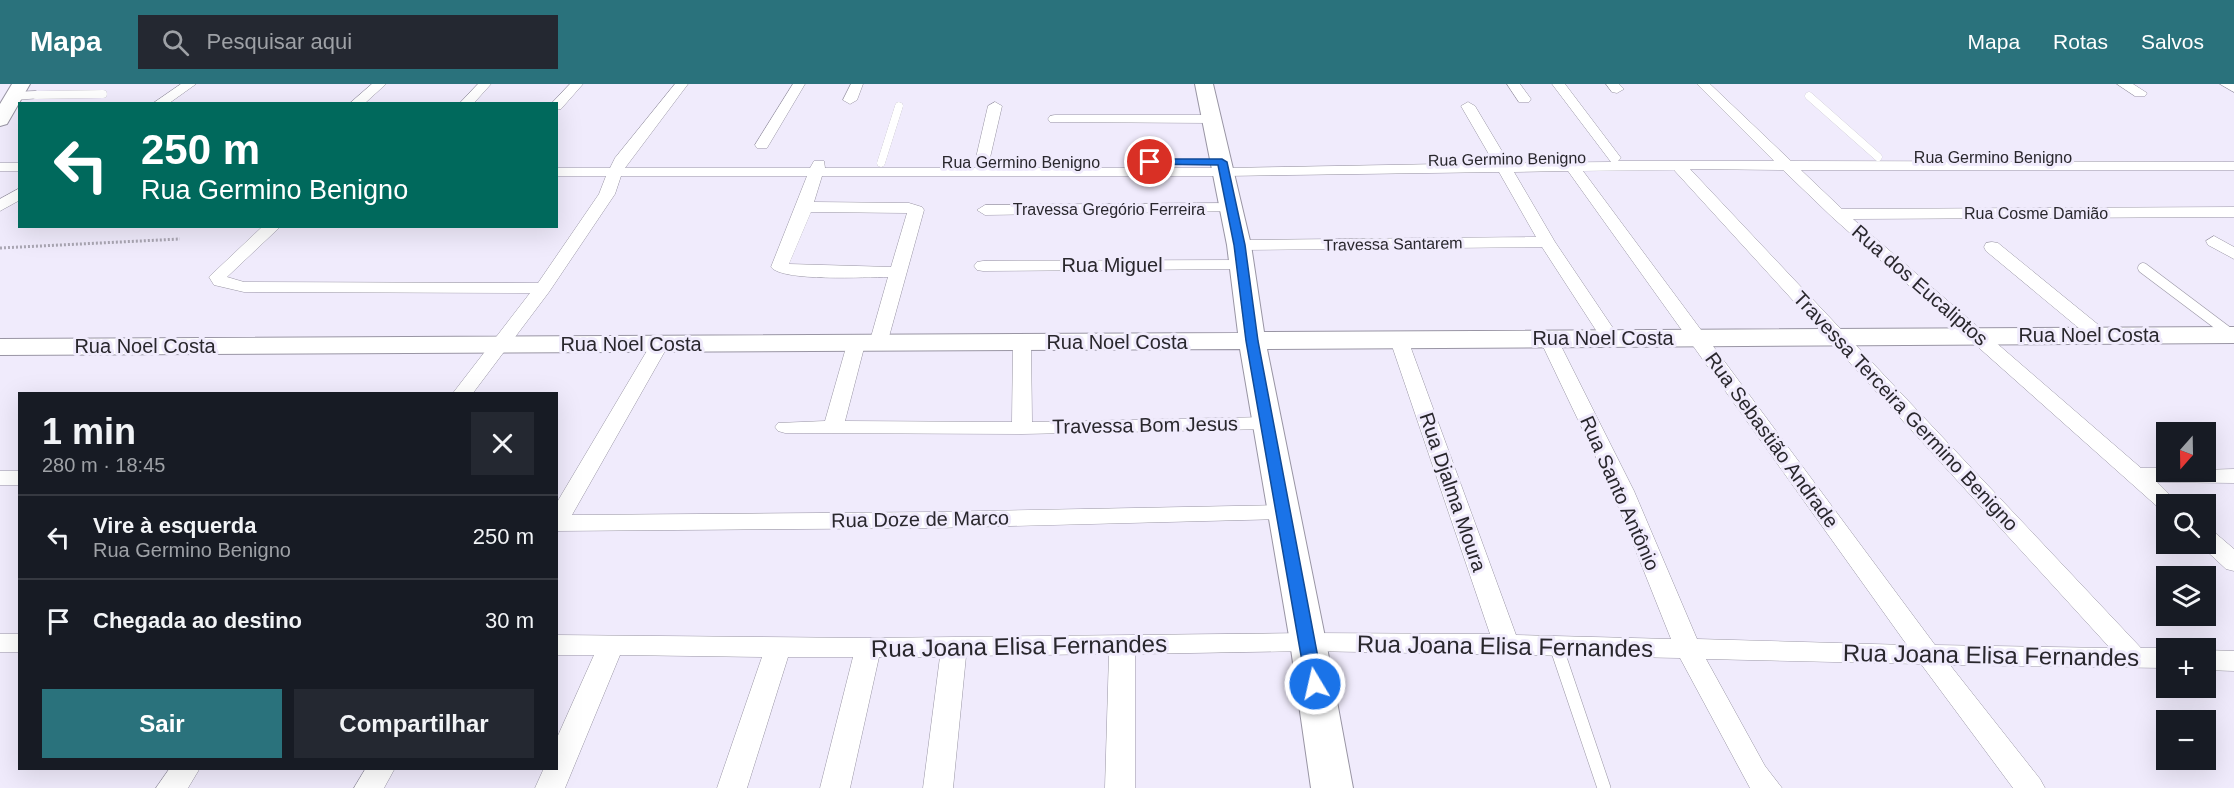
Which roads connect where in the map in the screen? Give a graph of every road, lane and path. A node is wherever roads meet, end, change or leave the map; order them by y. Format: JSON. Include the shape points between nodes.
{"nodes":[{"id":1,"x":190,"y":84,"type":"edge"},
{"id":2,"x":380,"y":84,"type":"edge"},
{"id":3,"x":485,"y":84,"type":"edge"},
{"id":4,"x":577,"y":84,"type":"edge"},
{"id":5,"x":682,"y":84,"type":"edge"},
{"id":6,"x":799,"y":84,"type":"edge"},
{"id":7,"x":857,"y":84,"type":"edge"},
{"id":8,"x":1204,"y":84,"type":"edge"},
{"id":9,"x":1513,"y":84,"type":"edge"},
{"id":10,"x":1558,"y":84,"type":"edge"},
{"id":11,"x":1703,"y":84,"type":"edge"},
{"id":12,"x":2123,"y":84,"type":"edge"},
{"id":13,"x":2226,"y":84,"type":"edge"},
{"id":14,"x":2234,"y":88,"type":"edge"},
{"id":15,"x":18,"y":91,"type":"edge"},
{"id":16,"x":2140,"y":93,"type":"dead end"},
{"id":17,"x":103,"y":94,"type":"dead end"},
{"id":18,"x":1809,"y":96,"type":"dead end"},
{"id":19,"x":1524,"y":99,"type":"dead end"},
{"id":20,"x":850,"y":100,"type":"dead end"},
{"id":21,"x":161,"y":102,"type":"edge"},
{"id":22,"x":358,"y":102,"type":"edge"},
{"id":23,"x":467,"y":102,"type":"edge"},
{"id":24,"x":558,"y":104,"type":"edge"},
{"id":25,"x":1468,"y":105,"type":"dead end"},
{"id":26,"x":898,"y":106,"type":"dead end"},
{"id":27,"x":995,"y":106,"type":"dead end"},
{"id":28,"x":1055,"y":119,"type":"dead end"},
{"id":29,"x":1212,"y":119,"type":"junction"},
{"id":30,"x":0,"y":120,"type":"edge"},
{"id":31,"x":762,"y":145,"type":"dead end"},
{"id":32,"x":2234,"y":156,"type":"edge"},
{"id":33,"x":1878,"y":157,"type":"junction"},
{"id":34,"x":1614,"y":158,"type":"junction"},
{"id":35,"x":1785,"y":161,"type":"junction"},
{"id":36,"x":982,"y":162,"type":"junction"},
{"id":37,"x":881,"y":163,"type":"junction"},
{"id":38,"x":1502,"y":163,"type":"junction"},
{"id":39,"x":1678,"y":165,"type":"junction"},
{"id":40,"x":1572,"y":166,"type":"junction"},
{"id":41,"x":2234,"y":166,"type":"edge"},
{"id":42,"x":0,"y":167,"type":"edge"},
{"id":43,"x":18,"y":167,"type":"edge"},
{"id":44,"x":1223,"y":167,"type":"junction"},
{"id":45,"x":817,"y":168,"type":"junction"},
{"id":46,"x":558,"y":172,"type":"edge"},
{"id":47,"x":614,"y":173,"type":"junction"},
{"id":48,"x":18,"y":194,"type":"edge"},
{"id":49,"x":0,"y":206,"type":"edge"},
{"id":50,"x":805,"y":207,"type":"junction"},
{"id":51,"x":1232,"y":208,"type":"junction"},
{"id":52,"x":985,"y":210,"type":"dead end"},
{"id":53,"x":2234,"y":212,"type":"edge"},
{"id":54,"x":1838,"y":214,"type":"junction"},
{"id":55,"x":271,"y":228,"type":"edge"},
{"id":56,"x":180,"y":239,"type":"dead end"},
{"id":57,"x":2214,"y":241,"type":"dead end"},
{"id":58,"x":1547,"y":242,"type":"junction"},
{"id":59,"x":1992,"y":247,"type":"dead end"},
{"id":60,"x":0,"y":248,"type":"edge"},
{"id":61,"x":2234,"y":254,"type":"edge"},
{"id":62,"x":1240,"y":255,"type":"junction"},
{"id":63,"x":983,"y":266,"type":"dead end"},
{"id":64,"x":2143,"y":268,"type":"dead end"},
{"id":65,"x":897,"y":272,"type":"junction"},
{"id":66,"x":543,"y":288,"type":"junction"},
{"id":67,"x":2099,"y":335,"type":"junction"},
{"id":68,"x":2233,"y":335,"type":"edge"},
{"id":69,"x":1978,"y":336,"type":"junction"},
{"id":70,"x":1610,"y":337,"type":"junction"},
{"id":71,"x":1697,"y":337,"type":"junction"},
{"id":72,"x":1837,"y":337,"type":"junction"},
{"id":73,"x":1548,"y":338,"type":"junction"},
{"id":74,"x":1399,"y":340,"type":"junction"},
{"id":75,"x":1252,"y":341,"type":"junction"},
{"id":76,"x":1022,"y":343,"type":"junction"},
{"id":77,"x":500,"y":344,"type":"junction"},
{"id":78,"x":660,"y":344,"type":"junction"},
{"id":79,"x":867,"y":344,"type":"junction"},
{"id":80,"x":0,"y":347,"type":"edge"},
{"id":81,"x":464,"y":392,"type":"edge"},
{"id":82,"x":1268,"y":423,"type":"junction"},
{"id":83,"x":785,"y":428,"type":"dead end"},
{"id":84,"x":833,"y":428,"type":"junction"},
{"id":85,"x":1022,"y":428,"type":"junction"},
{"id":86,"x":2133,"y":475,"type":"junction"},
{"id":87,"x":2234,"y":476,"type":"edge"},
{"id":88,"x":0,"y":478,"type":"edge"},
{"id":89,"x":18,"y":478,"type":"edge"},
{"id":90,"x":2156,"y":494,"type":"edge"},
{"id":91,"x":1284,"y":512,"type":"junction"},
{"id":92,"x":558,"y":521,"type":"edge"},
{"id":93,"x":558,"y":523,"type":"edge"},
{"id":94,"x":2216,"y":546,"type":"edge"},
{"id":95,"x":2234,"y":563,"type":"edge"},
{"id":96,"x":1308,"y":642,"type":"junction"},
{"id":97,"x":0,"y":643,"type":"edge"},
{"id":98,"x":18,"y":643,"type":"edge"},
{"id":99,"x":1122,"y":644,"type":"junction"},
{"id":100,"x":1506,"y":644,"type":"junction"},
{"id":101,"x":558,"y":645,"type":"edge"},
{"id":102,"x":610,"y":646,"type":"junction"},
{"id":103,"x":1556,"y":646,"type":"junction"},
{"id":104,"x":954,"y":647,"type":"junction"},
{"id":105,"x":868,"y":648,"type":"junction"},
{"id":106,"x":778,"y":649,"type":"junction"},
{"id":107,"x":1688,"y":649,"type":"junction"},
{"id":108,"x":1928,"y":655,"type":"junction"},
{"id":109,"x":2134,"y":657,"type":"junction"},
{"id":110,"x":2156,"y":658,"type":"edge"},
{"id":111,"x":2216,"y":660,"type":"edge"},
{"id":112,"x":2234,"y":661,"type":"edge"},
{"id":113,"x":558,"y":769,"type":"edge"},
{"id":114,"x":184,"y":770,"type":"edge"},
{"id":115,"x":380,"y":770,"type":"edge"},
{"id":116,"x":558,"y":770,"type":"edge"},
{"id":117,"x":171,"y":788,"type":"edge"},
{"id":118,"x":369,"y":788,"type":"edge"},
{"id":119,"x":550,"y":788,"type":"edge"},
{"id":120,"x":732,"y":788,"type":"edge"},
{"id":121,"x":835,"y":788,"type":"edge"},
{"id":122,"x":938,"y":788,"type":"edge"},
{"id":123,"x":1120,"y":788,"type":"edge"},
{"id":124,"x":1332,"y":788,"type":"edge"},
{"id":125,"x":1604,"y":788,"type":"edge"},
{"id":126,"x":1767,"y":788,"type":"edge"},
{"id":127,"x":2030,"y":788,"type":"edge"}],
"edges":[{"from":1,"to":21,"type":"street"},
{"from":2,"to":22,"type":"street"},
{"from":3,"to":23,"type":"street"},
{"from":4,"to":24,"type":"street"},
{"from":5,"to":47,"type":"street"},
{"from":6,"to":31,"type":"street"},
{"from":7,"to":20,"type":"street"},
{"from":8,"to":29,"type":"street"},
{"from":9,"to":19,"type":"street"},
{"from":10,"to":34,"type":"street"},
{"from":11,"to":35,"type":"street","name":"Rua dos Eucaliptos"},
{"from":12,"to":16,"type":"street"},
{"from":13,"to":14,"type":"street"},
{"from":15,"to":17,"type":"lane"},
{"from":15,"to":30,"type":"street"},
{"from":18,"to":33,"type":"lane"},
{"from":25,"to":38,"type":"street"},
{"from":26,"to":37,"type":"lane"},
{"from":27,"to":36,"type":"street"},
{"from":28,"to":29,"type":"street"},
{"from":29,"to":44,"type":"street"},
{"from":32,"to":33,"type":"street","name":"Rua Germino Benigno"},
{"from":33,"to":35,"type":"street","name":"Rua Germino Benigno"},
{"from":34,"to":35,"type":"street","name":"Rua Germino Benigno"},
{"from":34,"to":38,"type":"street","name":"Rua Germino Benigno"},
{"from":35,"to":39,"type":"street","name":"Rua Germino Benigno"},
{"from":35,"to":41,"type":"street","name":"Rua Germino Benigno"},
{"from":35,"to":54,"type":"street","name":"Rua dos Eucaliptos"},
{"from":36,"to":37,"type":"street","name":"Rua Germino Benigno"},
{"from":36,"to":44,"type":"street","name":"Rua Germino Benigno"},
{"from":37,"to":45,"type":"street","name":"Rua Germino Benigno"},
{"from":38,"to":40,"type":"street","name":"Rua Germino Benigno"},
{"from":38,"to":44,"type":"street","name":"Rua Germino Benigno"},
{"from":38,"to":58,"type":"street"},
{"from":39,"to":40,"type":"street","name":"Rua Germino Benigno"},
{"from":39,"to":72,"type":"street","name":"Travessa Terceira Germino Benigno"},
{"from":40,"to":71,"type":"street","name":"Rua Sebastião Andrade"},
{"from":42,"to":43,"type":"street"},
{"from":44,"to":45,"type":"street","name":"Rua Germino Benigno"},
{"from":44,"to":51,"type":"street"},
{"from":45,"to":47,"type":"street","name":"Rua Germino Benigno"},
{"from":45,"to":50,"type":"street"},
{"from":46,"to":47,"type":"street","name":"Rua Germino Benigno"},
{"from":47,"to":66,"type":"street","via":[[607,194]]},
{"from":48,"to":49,"type":"street"},
{"from":50,"to":65,"type":"street","via":[[914,209]]},
{"from":50,"to":65,"type":"street","via":[[780,262],[782,269]]},
{"from":51,"to":52,"type":"street","name":"Travessa Gregório Ferreira"},
{"from":51,"to":62,"type":"street"},
{"from":53,"to":54,"type":"street","name":"Rua Cosme Damião"},
{"from":54,"to":69,"type":"street","name":"Rua dos Eucaliptos"},
{"from":55,"to":66,"type":"street","via":[[222,272],[220,281],[244,287]]},
{"from":56,"to":60,"type":"path"},
{"from":57,"to":61,"type":"street"},
{"from":58,"to":62,"type":"street","name":"Travessa Santarem"},
{"from":58,"to":70,"type":"street"},
{"from":59,"to":67,"type":"street"},
{"from":62,"to":63,"type":"street","name":"Rua Miguel"},
{"from":62,"to":75,"type":"street"},
{"from":64,"to":68,"type":"lane"},
{"from":65,"to":79,"type":"street"},
{"from":66,"to":77,"type":"street"},
{"from":67,"to":68,"type":"street","name":"Rua Noel Costa"},
{"from":67,"to":69,"type":"street","name":"Rua Noel Costa"},
{"from":69,"to":72,"type":"street","name":"Rua Noel Costa"},
{"from":69,"to":86,"type":"street","name":"Rua dos Eucaliptos"},
{"from":70,"to":71,"type":"street","name":"Rua Noel Costa"},
{"from":70,"to":73,"type":"street","name":"Rua Noel Costa"},
{"from":71,"to":72,"type":"street","name":"Rua Noel Costa"},
{"from":71,"to":108,"type":"street","name":"Rua Sebastião Andrade"},
{"from":72,"to":109,"type":"street","name":"Travessa Terceira Germino Benigno"},
{"from":73,"to":74,"type":"street","name":"Rua Noel Costa"},
{"from":73,"to":107,"type":"street","name":"Rua Santo Antônio","via":[[1623,491]]},
{"from":74,"to":75,"type":"street","name":"Rua Noel Costa"},
{"from":74,"to":100,"type":"street","name":"Rua Djalma Moura"},
{"from":75,"to":76,"type":"street","name":"Rua Noel Costa"},
{"from":75,"to":82,"type":"street"},
{"from":76,"to":79,"type":"street","name":"Rua Noel Costa"},
{"from":76,"to":85,"type":"street"},
{"from":77,"to":78,"type":"street","name":"Rua Noel Costa"},
{"from":77,"to":80,"type":"street","name":"Rua Noel Costa"},
{"from":77,"to":81,"type":"street"},
{"from":78,"to":79,"type":"street","name":"Rua Noel Costa"},
{"from":78,"to":92,"type":"street"},
{"from":79,"to":84,"type":"street"},
{"from":82,"to":85,"type":"street","name":"Travessa Bom Jesus"},
{"from":82,"to":91,"type":"street"},
{"from":83,"to":84,"type":"street","name":"Travessa Bom Jesus"},
{"from":84,"to":85,"type":"street","name":"Travessa Bom Jesus"},
{"from":86,"to":87,"type":"street"},
{"from":86,"to":90,"type":"street","name":"Rua dos Eucaliptos"},
{"from":88,"to":89,"type":"street"},
{"from":91,"to":93,"type":"street","name":"Rua Doze de Marco"},
{"from":91,"to":96,"type":"street"},
{"from":94,"to":95,"type":"street"},
{"from":96,"to":99,"type":"street","name":"Rua Joana Elisa Fernandes"},
{"from":96,"to":100,"type":"street","name":"Rua Joana Elisa Fernandes"},
{"from":96,"to":124,"type":"street"},
{"from":97,"to":98,"type":"street"},
{"from":99,"to":104,"type":"street","name":"Rua Joana Elisa Fernandes"},
{"from":99,"to":123,"type":"street"},
{"from":100,"to":103,"type":"street","name":"Rua Joana Elisa Fernandes"},
{"from":101,"to":102,"type":"street","name":"Rua Joana Elisa Fernandes"},
{"from":102,"to":106,"type":"street","name":"Rua Joana Elisa Fernandes"},
{"from":102,"to":113,"type":"street"},
{"from":103,"to":107,"type":"street","name":"Rua Joana Elisa Fernandes"},
{"from":103,"to":125,"type":"lane"},
{"from":104,"to":105,"type":"street","name":"Rua Joana Elisa Fernandes"},
{"from":104,"to":122,"type":"street"},
{"from":105,"to":106,"type":"street","name":"Rua Joana Elisa Fernandes"},
{"from":105,"to":121,"type":"street"},
{"from":106,"to":120,"type":"street"},
{"from":107,"to":108,"type":"street","name":"Rua Joana Elisa Fernandes"},
{"from":107,"to":126,"type":"street","name":"Rua Santo Antônio","via":[[1755,774]]},
{"from":108,"to":109,"type":"street","name":"Rua Joana Elisa Fernandes"},
{"from":108,"to":127,"type":"street","name":"Rua Sebastião Andrade"},
{"from":109,"to":110,"type":"street","name":"Rua Joana Elisa Fernandes"},
{"from":111,"to":112,"type":"street"},
{"from":114,"to":117,"type":"street"},
{"from":115,"to":118,"type":"street"},
{"from":116,"to":119,"type":"street"}]}
